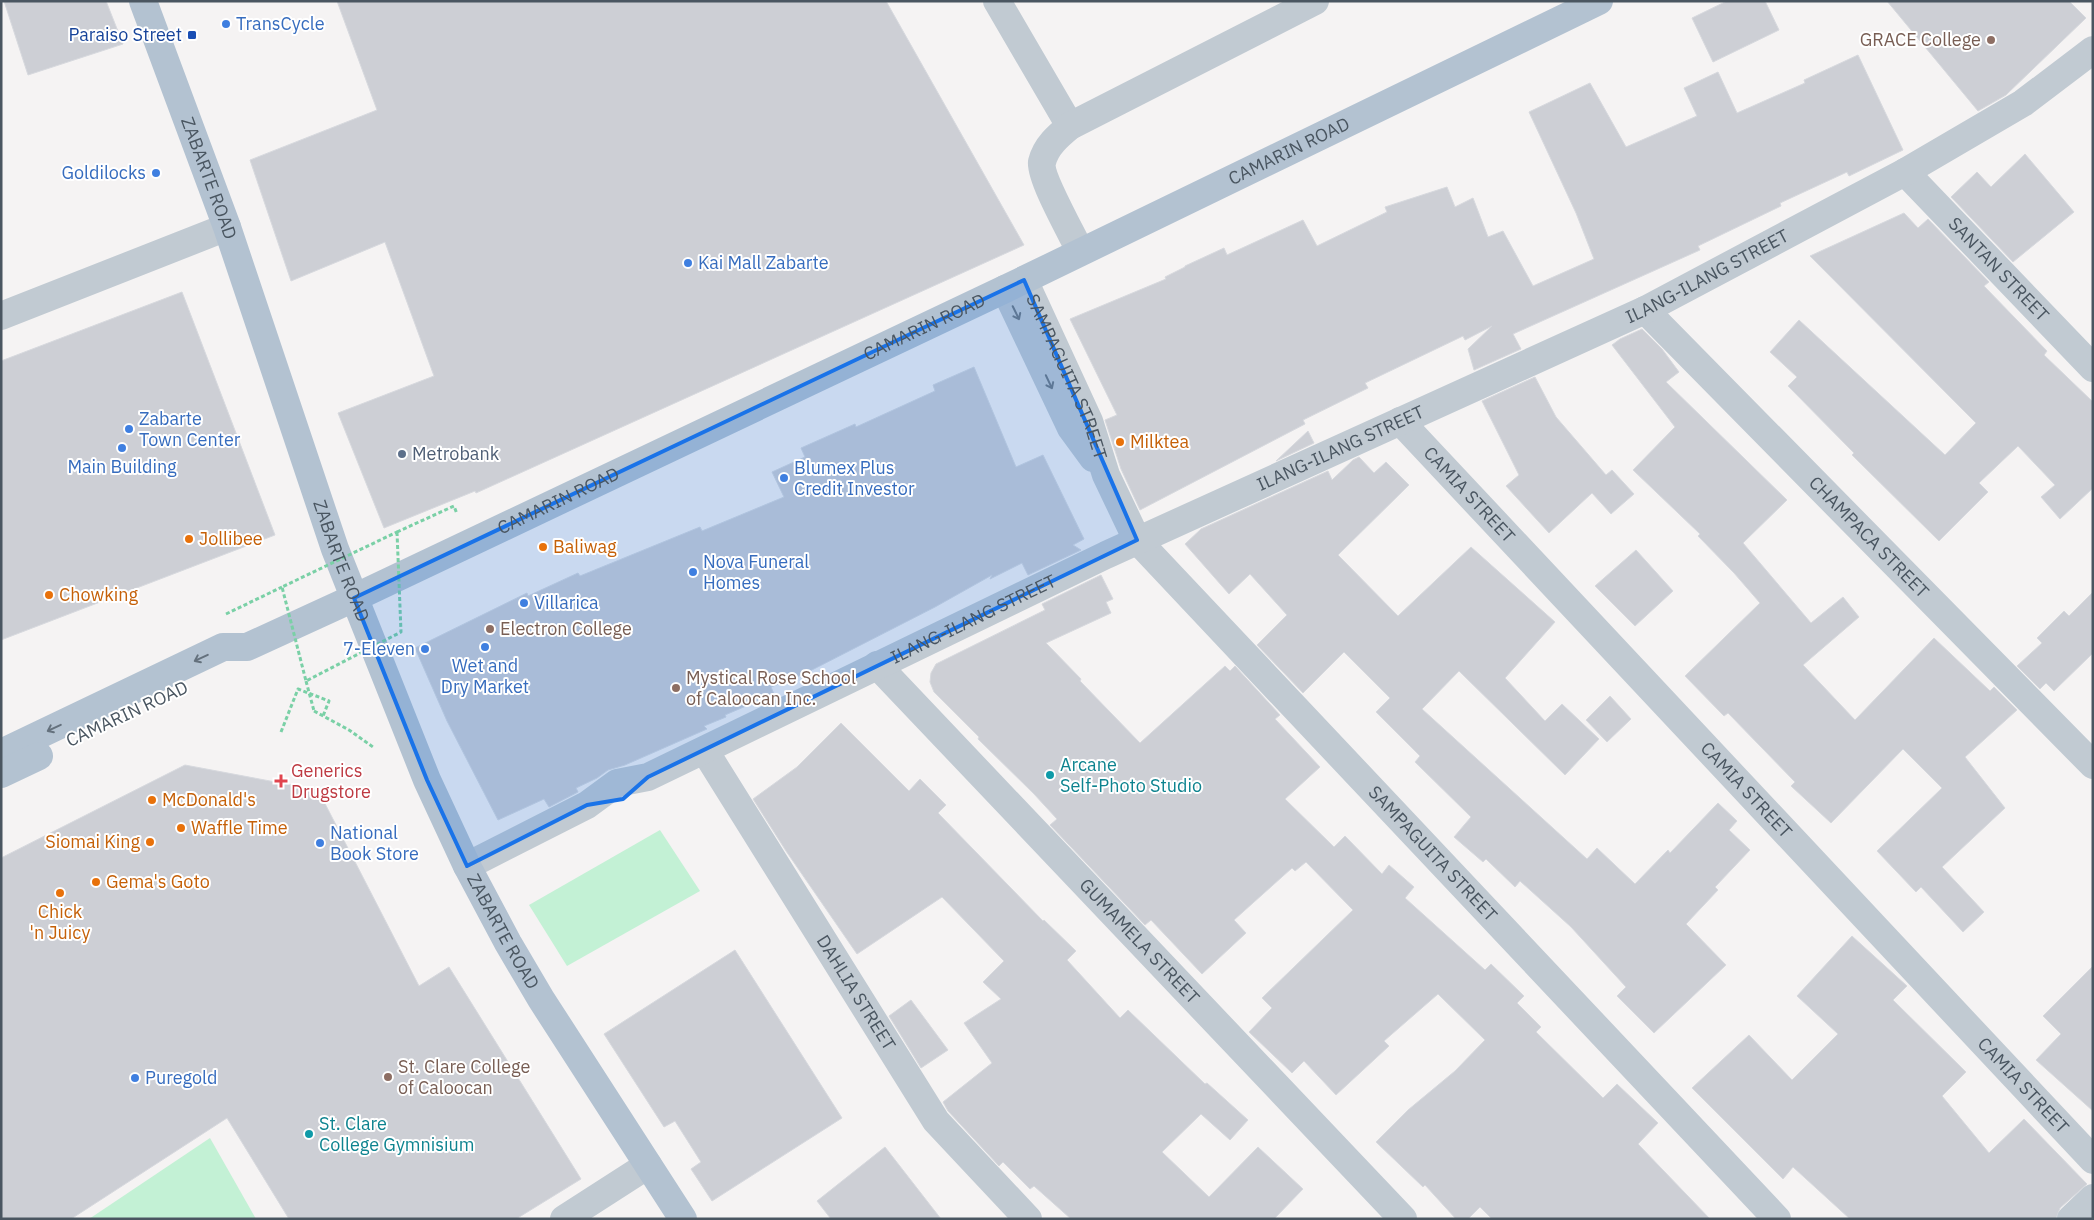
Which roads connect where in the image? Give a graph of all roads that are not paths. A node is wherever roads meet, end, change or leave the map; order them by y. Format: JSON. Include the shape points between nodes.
{"nodes":[{"id":1,"x":143,"y":1,"type":"edge"},
{"id":2,"x":996,"y":1,"type":"edge"},
{"id":3,"x":1315,"y":1,"type":"edge"},
{"id":4,"x":1599,"y":1,"type":"edge"},
{"id":5,"x":2093,"y":50,"type":"edge"},
{"id":6,"x":1070,"y":126,"type":"junction"},
{"id":7,"x":1904,"y":172,"type":"junction"},
{"id":8,"x":226,"y":227,"type":"junction"},
{"id":9,"x":1080,"y":252,"type":"junction"},
{"id":10,"x":1014,"y":285,"type":"junction"},
{"id":11,"x":1645,"y":310,"type":"junction"},
{"id":12,"x":1,"y":316,"type":"edge"},
{"id":13,"x":2093,"y":368,"type":"edge"},
{"id":14,"x":1400,"y":421,"type":"junction"},
{"id":15,"x":1137,"y":540,"type":"junction"},
{"id":16,"x":354,"y":598,"type":"junction"},
{"id":17,"x":248,"y":647,"type":"junction"},
{"id":18,"x":877,"y":665,"type":"junction"},
{"id":19,"x":705,"y":751,"type":"junction"},
{"id":20,"x":1,"y":753,"type":"edge"},
{"id":21,"x":2093,"y":765,"type":"edge"},
{"id":22,"x":1,"y":774,"type":"edge"},
{"id":23,"x":467,"y":866,"type":"junction"},
{"id":24,"x":2093,"y":1160,"type":"edge"},
{"id":25,"x":648,"y":1165,"type":"junction"},
{"id":26,"x":2093,"y":1198,"type":"edge"},
{"id":27,"x":564,"y":1219,"type":"edge"},
{"id":28,"x":683,"y":1219,"type":"edge"},
{"id":29,"x":1028,"y":1219,"type":"edge"},
{"id":30,"x":1403,"y":1219,"type":"edge"},
{"id":31,"x":1777,"y":1219,"type":"edge"},
{"id":32,"x":2071,"y":1219,"type":"edge"}],
"edges":[{"from":1,"to":8,"type":"main road","name":"ZABARTE ROAD"},
{"from":2,"to":6,"type":"street"},
{"from":3,"to":6,"type":"street"},
{"from":4,"to":9,"type":"main road","name":"CAMARIN ROAD"},
{"from":5,"to":7,"type":"street","name":"ILANG-ILANG STREET","via":[[2023,103]]},
{"from":6,"to":9,"type":"street","via":[[1046,149],[1041,164]]},
{"from":7,"to":11,"type":"street","name":"ILANG-ILANG STREET"},
{"from":7,"to":13,"type":"street","name":"SANTAN STREET"},
{"from":8,"to":12,"type":"street"},
{"from":8,"to":16,"type":"main road","name":"ZABARTE ROAD"},
{"from":9,"to":10,"type":"main road","name":"CAMARIN ROAD"},
{"from":10,"to":15,"type":"street","name":"SAMPAGUITA STREET","via":[[1071,428],[1106,475]]},
{"from":10,"to":16,"type":"main road","name":"CAMARIN ROAD"},
{"from":11,"to":14,"type":"street","name":"ILANG-ILANG STREET"},
{"from":11,"to":21,"type":"street","name":"CHAMPACA STREET"},
{"from":14,"to":15,"type":"street","name":"ILANG-ILANG STREET"},
{"from":14,"to":24,"type":"street","name":"CAMIA STREET"},
{"from":15,"to":18,"type":"street","name":"ILANG-ILANG STREET"},
{"from":15,"to":31,"type":"street","name":"SAMPAGUITA STREET"},
{"from":16,"to":17,"type":"main road","name":"CAMARIN ROAD"},
{"from":16,"to":23,"type":"main road","name":"ZABARTE ROAD","via":[[424,771]]},
{"from":17,"to":20,"type":"main road","name":"CAMARIN ROAD","one_way":true,"via":[[223,647]]},
{"from":17,"to":22,"type":"main road","name":"CAMARIN ROAD","via":[[232,664]]},
{"from":18,"to":19,"type":"street","name":"ILANG-ILANG STREET"},
{"from":18,"to":30,"type":"street","name":"GUMAMELA STREET"},
{"from":19,"to":23,"type":"street","name":"ILANG-ILANG STREET","via":[[648,777],[617,783],[587,805]]},
{"from":19,"to":29,"type":"street","name":"DAHLIA STREET","via":[[936,1121]]},
{"from":23,"to":25,"type":"main road","name":"ZABARTE ROAD","via":[[541,999]]},
{"from":25,"to":27,"type":"street"},
{"from":25,"to":28,"type":"main road","name":"ZABARTE ROAD"},
{"from":26,"to":32,"type":"street"}]}
